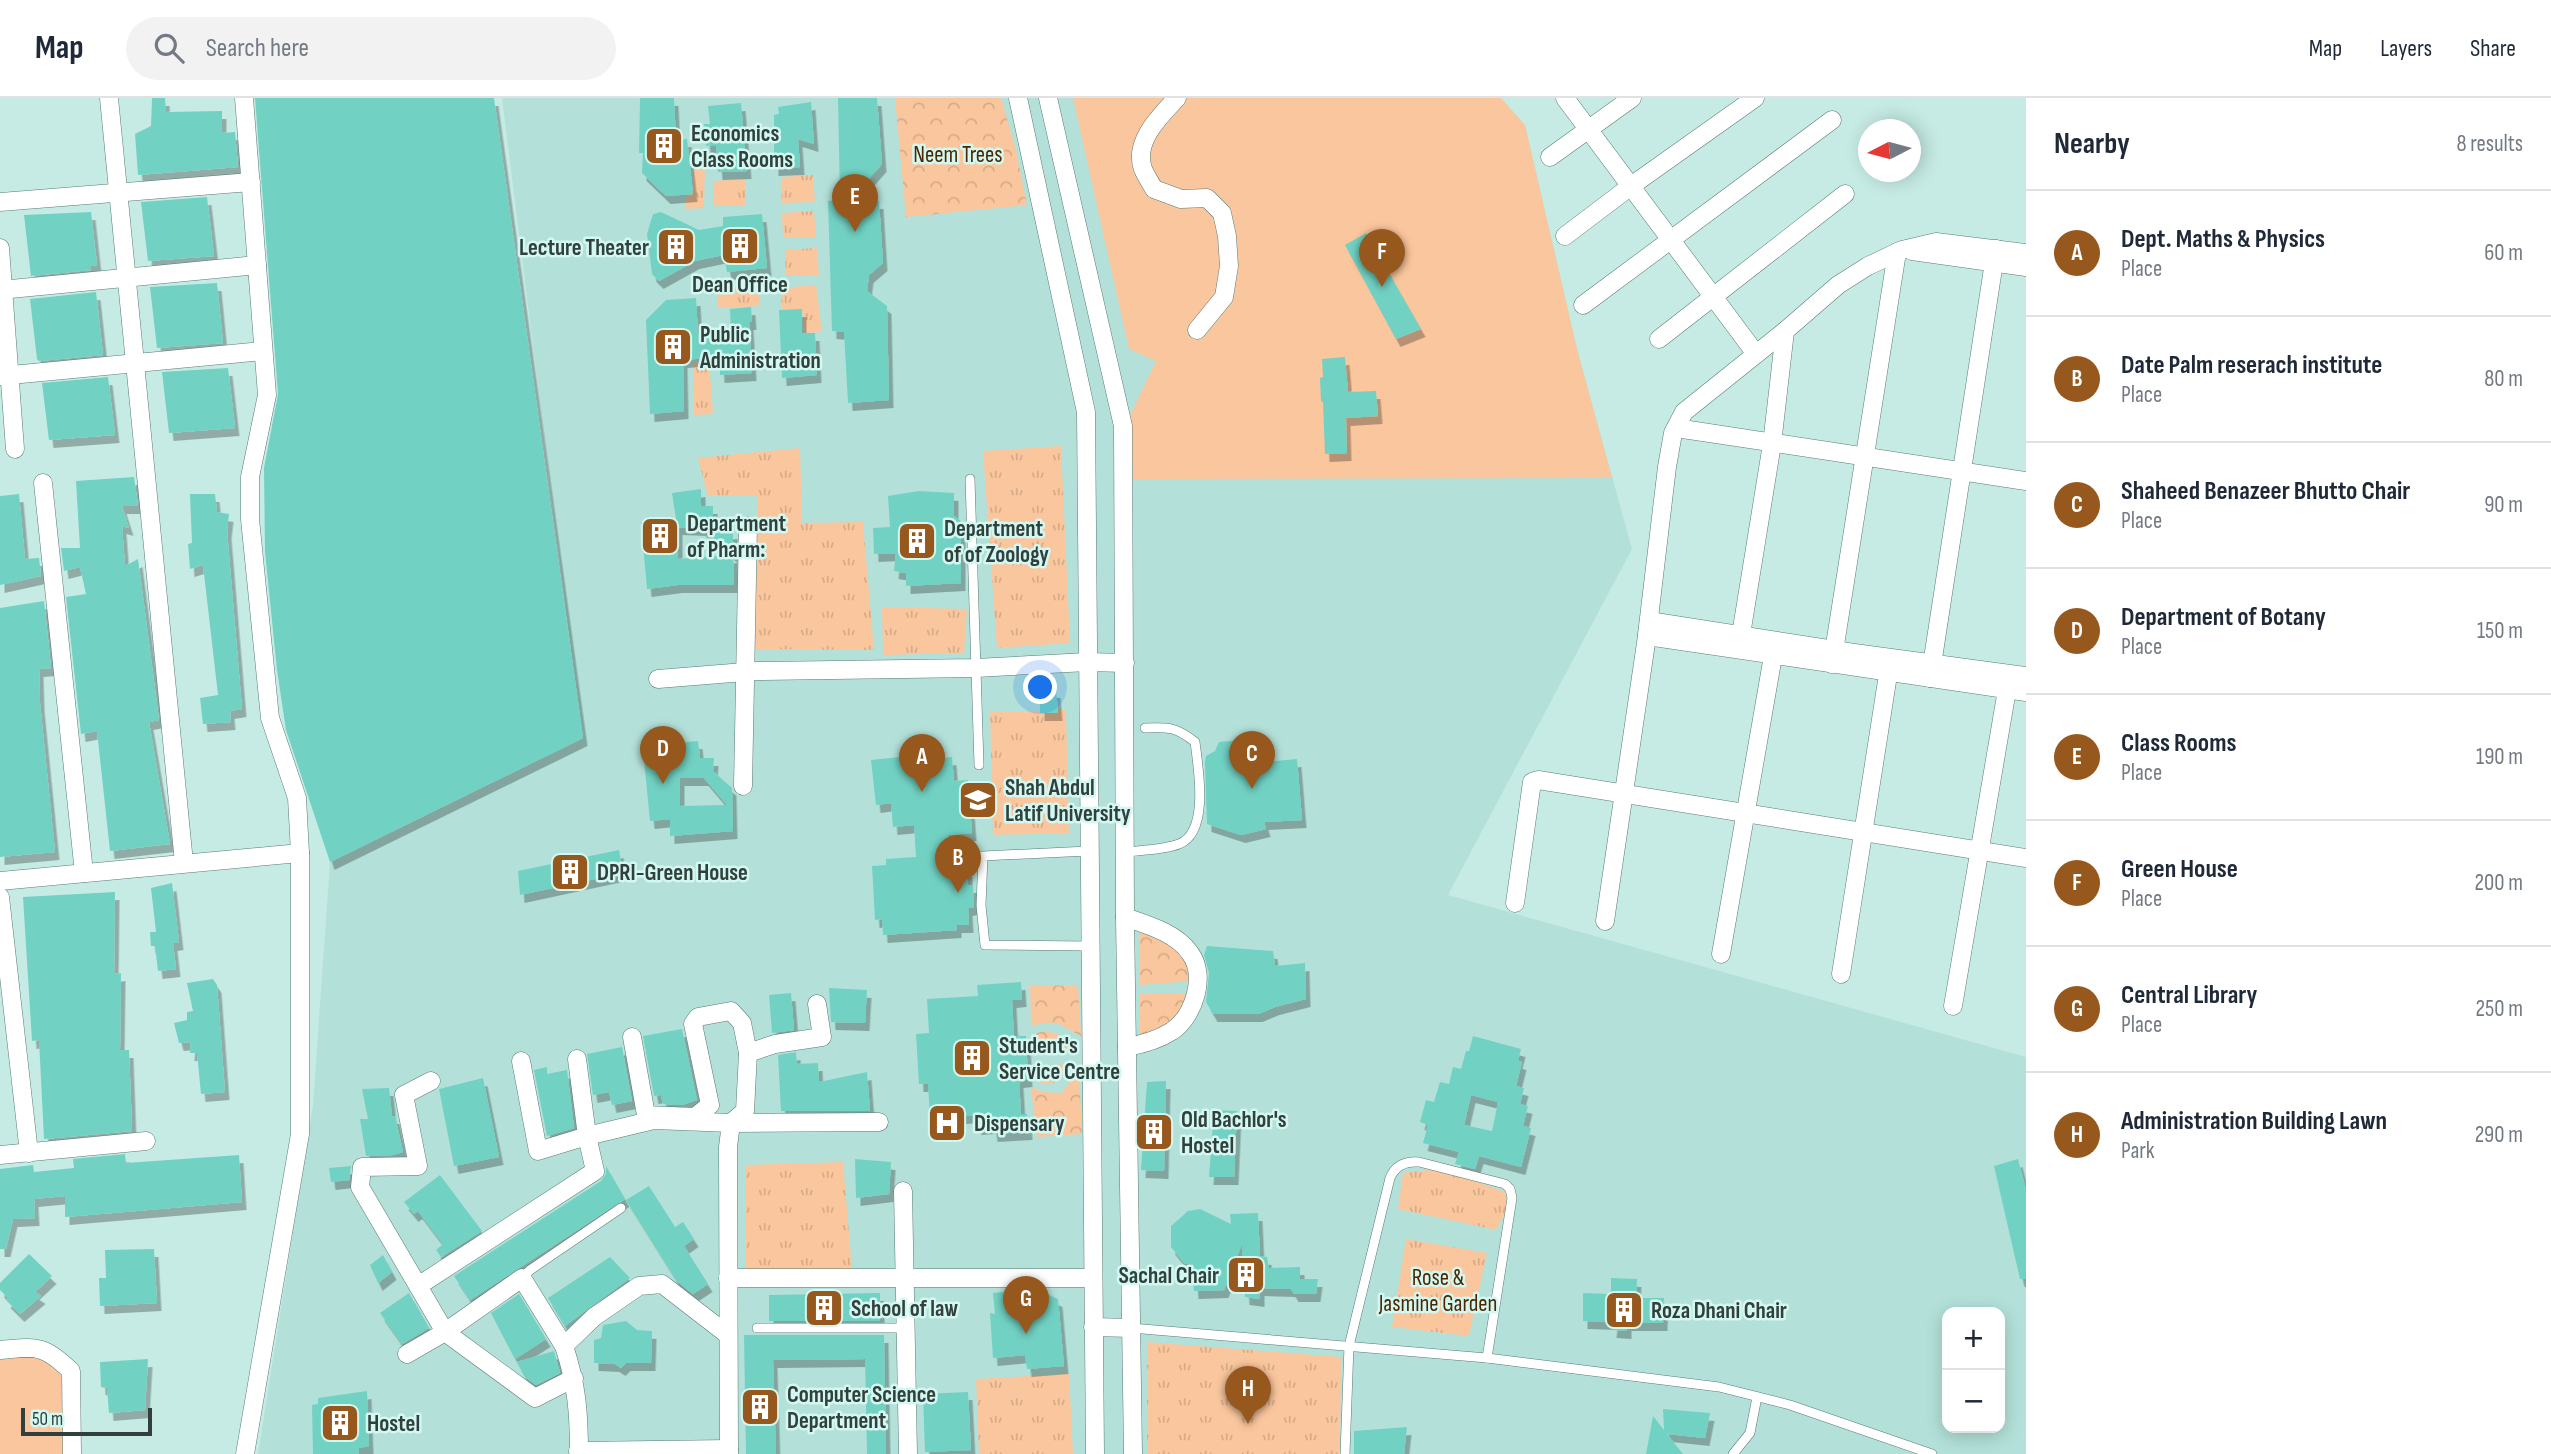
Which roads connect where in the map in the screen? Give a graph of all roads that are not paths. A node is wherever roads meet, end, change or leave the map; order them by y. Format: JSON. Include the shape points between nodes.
{"nodes":[{"id":1,"x":109,"y":98,"type":"edge"},
{"id":2,"x":244,"y":98,"type":"edge"},
{"id":3,"x":1018,"y":98,"type":"edge"},
{"id":4,"x":1048,"y":98,"type":"edge"},
{"id":5,"x":1177,"y":98,"type":"edge"},
{"id":6,"x":1565,"y":98,"type":"edge"},
{"id":7,"x":1632,"y":98,"type":"edge"},
{"id":8,"x":1755,"y":98,"type":"edge"},
{"id":9,"x":1832,"y":120,"type":"dead end"},
{"id":10,"x":1588,"y":129,"type":"junction"},
{"id":11,"x":1550,"y":157,"type":"dead end"},
{"id":12,"x":251,"y":182,"type":"junction"},
{"id":13,"x":1631,"y":186,"type":"junction"},
{"id":14,"x":117,"y":192,"type":"junction"},
{"id":15,"x":1845,"y":194,"type":"dead end"},
{"id":16,"x":0,"y":202,"type":"edge"},
{"id":17,"x":1077,"y":220,"type":"junction"},
{"id":18,"x":1045,"y":226,"type":"junction"},
{"id":19,"x":1565,"y":236,"type":"dead end"},
{"id":20,"x":1670,"y":239,"type":"junction"},
{"id":21,"x":0,"y":248,"type":"edge"},
{"id":22,"x":1899,"y":251,"type":"junction"},
{"id":23,"x":2026,"y":253,"type":"edge"},
{"id":24,"x":1995,"y":256,"type":"junction"},
{"id":25,"x":257,"y":265,"type":"junction"},
{"id":26,"x":2026,"y":267,"type":"edge"},
{"id":27,"x":127,"y":278,"type":"junction"},
{"id":28,"x":2,"y":290,"type":"edge"},
{"id":29,"x":1712,"y":296,"type":"junction"},
{"id":30,"x":1583,"y":305,"type":"dead end"},
{"id":31,"x":1197,"y":330,"type":"dead end"},
{"id":32,"x":1785,"y":331,"type":"junction"},
{"id":33,"x":1659,"y":339,"type":"dead end"},
{"id":34,"x":263,"y":351,"type":"junction"},
{"id":35,"x":1756,"y":354,"type":"junction"},
{"id":36,"x":135,"y":364,"type":"junction"},
{"id":37,"x":5,"y":376,"type":"edge"},
{"id":38,"x":1676,"y":428,"type":"junction"},
{"id":39,"x":1772,"y":444,"type":"junction"},
{"id":40,"x":15,"y":449,"type":"dead end"},
{"id":41,"x":1865,"y":458,"type":"junction"},
{"id":42,"x":1963,"y":471,"type":"junction"},
{"id":43,"x":970,"y":479,"type":"dead end"},
{"id":44,"x":2026,"y":481,"type":"edge"},
{"id":45,"x":43,"y":483,"type":"dead end"},
{"id":46,"x":748,"y":527,"type":"dead end"},
{"id":47,"x":1648,"y":629,"type":"junction"},
{"id":48,"x":1739,"y":643,"type":"junction"},
{"id":49,"x":1773,"y":656,"type":"junction"},
{"id":50,"x":1834,"y":657,"type":"junction"},
{"id":51,"x":1087,"y":662,"type":"junction"},
{"id":52,"x":1125,"y":663,"type":"junction"},
{"id":53,"x":1889,"y":665,"type":"junction"},
{"id":54,"x":976,"y":668,"type":"junction"},
{"id":55,"x":1932,"y":671,"type":"junction"},
{"id":56,"x":744,"y":672,"type":"junction"},
{"id":57,"x":658,"y":678,"type":"dead end"},
{"id":58,"x":2020,"y":685,"type":"edge"},
{"id":59,"x":1145,"y":728,"type":"dead end"},
{"id":60,"x":979,"y":765,"type":"dead end"},
{"id":61,"x":743,"y":786,"type":"dead end"},
{"id":62,"x":1624,"y":793,"type":"junction"},
{"id":63,"x":1746,"y":815,"type":"junction"},
{"id":64,"x":1863,"y":832,"type":"junction"},
{"id":65,"x":1088,"y":851,"type":"junction"},
{"id":66,"x":1980,"y":851,"type":"junction"},
{"id":67,"x":1125,"y":852,"type":"junction"},
{"id":68,"x":300,"y":853,"type":"junction"},
{"id":69,"x":2026,"y":858,"type":"edge"},
{"id":70,"x":184,"y":863,"type":"junction"},
{"id":71,"x":84,"y":873,"type":"junction"},
{"id":72,"x":0,"y":881,"type":"edge"},
{"id":73,"x":0,"y":897,"type":"edge"},
{"id":74,"x":1516,"y":903,"type":"dead end"},
{"id":75,"x":1125,"y":917,"type":"junction"},
{"id":76,"x":1605,"y":921,"type":"dead end"},
{"id":77,"x":1090,"y":946,"type":"junction"},
{"id":78,"x":1721,"y":954,"type":"dead end"},
{"id":79,"x":1841,"y":974,"type":"dead end"},
{"id":80,"x":817,"y":1004,"type":"dead end"},
{"id":81,"x":1953,"y":1006,"type":"dead end"},
{"id":82,"x":632,"y":1037,"type":"dead end"},
{"id":83,"x":1127,"y":1047,"type":"junction"},
{"id":84,"x":748,"y":1053,"type":"junction"},
{"id":85,"x":577,"y":1059,"type":"dead end"},
{"id":86,"x":522,"y":1061,"type":"dead end"},
{"id":87,"x":431,"y":1081,"type":"dead end"},
{"id":88,"x":878,"y":1122,"type":"dead end"},
{"id":89,"x":731,"y":1123,"type":"junction"},
{"id":90,"x":587,"y":1136,"type":"junction"},
{"id":91,"x":146,"y":1141,"type":"dead end"},
{"id":92,"x":29,"y":1153,"type":"junction"},
{"id":93,"x":0,"y":1156,"type":"edge"},
{"id":94,"x":903,"y":1191,"type":"dead end"},
{"id":95,"x":621,"y":1208,"type":"dead end"},
{"id":96,"x":522,"y":1278,"type":"junction"},
{"id":97,"x":728,"y":1278,"type":"junction"},
{"id":98,"x":1093,"y":1278,"type":"junction"},
{"id":99,"x":904,"y":1280,"type":"junction"},
{"id":100,"x":418,"y":1286,"type":"junction"},
{"id":101,"x":1093,"y":1327,"type":"junction"},
{"id":102,"x":757,"y":1328,"type":"dead end"},
{"id":103,"x":905,"y":1328,"type":"junction"},
{"id":104,"x":1131,"y":1328,"type":"junction"},
{"id":105,"x":446,"y":1332,"type":"junction"},
{"id":106,"x":728,"y":1335,"type":"junction"},
{"id":107,"x":564,"y":1346,"type":"junction"},
{"id":108,"x":1349,"y":1346,"type":"junction"},
{"id":109,"x":0,"y":1350,"type":"edge"},
{"id":110,"x":407,"y":1353,"type":"dead end"},
{"id":111,"x":1487,"y":1358,"type":"junction"},
{"id":112,"x":574,"y":1378,"type":"junction"},
{"id":113,"x":1757,"y":1397,"type":"junction"},
{"id":114,"x":729,"y":1451,"type":"edge"},
{"id":115,"x":578,"y":1452,"type":"edge"},
{"id":116,"x":72,"y":1454,"type":"edge"},
{"id":117,"x":246,"y":1454,"type":"edge"},
{"id":118,"x":908,"y":1454,"type":"edge"},
{"id":119,"x":1095,"y":1454,"type":"edge"},
{"id":120,"x":1133,"y":1454,"type":"edge"},
{"id":121,"x":1345,"y":1454,"type":"edge"},
{"id":122,"x":1733,"y":1454,"type":"edge"},
{"id":123,"x":1932,"y":1454,"type":"edge"}],
"edges":[{"from":1,"to":14,"type":"street"},
{"from":2,"to":12,"type":"street"},
{"from":3,"to":18,"type":"street"},
{"from":4,"to":17,"type":"street"},
{"from":5,"to":31,"type":"street","via":[[1141,143],[1142,167],[1153,189],[1181,199],[1207,198],[1222,213],[1229,267],[1224,297]]},
{"from":6,"to":10,"type":"street"},
{"from":7,"to":10,"type":"street"},
{"from":8,"to":13,"type":"street"},
{"from":9,"to":20,"type":"street"},
{"from":10,"to":11,"type":"street"},
{"from":10,"to":13,"type":"street"},
{"from":12,"to":14,"type":"street"},
{"from":12,"to":25,"type":"street"},
{"from":13,"to":19,"type":"street"},
{"from":13,"to":20,"type":"street"},
{"from":14,"to":16,"type":"street"},
{"from":14,"to":27,"type":"street"},
{"from":15,"to":29,"type":"street"},
{"from":17,"to":18,"type":"street"},
{"from":17,"to":52,"type":"street","via":[[1123,426]]},
{"from":18,"to":51,"type":"street","via":[[1086,412]]},
{"from":20,"to":29,"type":"street"},
{"from":20,"to":30,"type":"street"},
{"from":21,"to":28,"type":"street"},
{"from":22,"to":24,"type":"street"},
{"from":22,"to":32,"type":"street","via":[[1838,285]]},
{"from":22,"to":41,"type":"street"},
{"from":23,"to":24,"type":"street"},
{"from":24,"to":26,"type":"street"},
{"from":24,"to":42,"type":"street"},
{"from":25,"to":27,"type":"street"},
{"from":25,"to":34,"type":"street"},
{"from":27,"to":28,"type":"street"},
{"from":27,"to":36,"type":"street"},
{"from":28,"to":37,"type":"street"},
{"from":29,"to":33,"type":"street"},
{"from":29,"to":35,"type":"street"},
{"from":32,"to":35,"type":"street"},
{"from":32,"to":39,"type":"street"},
{"from":34,"to":36,"type":"street"},
{"from":34,"to":68,"type":"street","via":[[267,395],[250,477],[250,519],[270,718],[297,798]]},
{"from":35,"to":38,"type":"street","via":[[1684,412]]},
{"from":36,"to":37,"type":"street"},
{"from":36,"to":70,"type":"street"},
{"from":37,"to":40,"type":"street"},
{"from":38,"to":39,"type":"street"},
{"from":38,"to":47,"type":"street","via":[[1667,467]]},
{"from":39,"to":41,"type":"street"},
{"from":39,"to":48,"type":"street"},
{"from":41,"to":42,"type":"street"},
{"from":41,"to":50,"type":"street"},
{"from":42,"to":44,"type":"street"},
{"from":42,"to":55,"type":"street"},
{"from":43,"to":54,"type":"lane"},
{"from":45,"to":71,"type":"street"},
{"from":46,"to":56,"type":"street"},
{"from":47,"to":48,"type":"street"},
{"from":47,"to":62,"type":"street"},
{"from":48,"to":49,"type":"street"},
{"from":48,"to":50,"type":"street"},
{"from":49,"to":50,"type":"street"},
{"from":49,"to":63,"type":"street"},
{"from":50,"to":53,"type":"street"},
{"from":51,"to":52,"type":"street"},
{"from":51,"to":54,"type":"street"},
{"from":51,"to":65,"type":"street"},
{"from":52,"to":67,"type":"street"},
{"from":53,"to":55,"type":"street"},
{"from":53,"to":64,"type":"street"},
{"from":54,"to":56,"type":"street"},
{"from":54,"to":60,"type":"lane"},
{"from":55,"to":58,"type":"street"},
{"from":56,"to":57,"type":"street"},
{"from":56,"to":61,"type":"street"},
{"from":58,"to":66,"type":"street"},
{"from":59,"to":67,"type":"lane","via":[[1179,729],[1195,742],[1199,807],[1193,831],[1178,844]]},
{"from":62,"to":63,"type":"street"},
{"from":62,"to":74,"type":"street","via":[[1532,782]]},
{"from":62,"to":76,"type":"street"},
{"from":63,"to":64,"type":"street"},
{"from":63,"to":78,"type":"street"},
{"from":64,"to":66,"type":"street"},
{"from":64,"to":79,"type":"street"},
{"from":65,"to":77,"type":"street"},
{"from":65,"to":77,"type":"lane","via":[[983,856],[981,905],[985,945]]},
{"from":66,"to":69,"type":"street"},
{"from":66,"to":81,"type":"street"},
{"from":67,"to":75,"type":"street"},
{"from":68,"to":70,"type":"street"},
{"from":68,"to":117,"type":"street","via":[[300,1135]]},
{"from":70,"to":71,"type":"street"},
{"from":71,"to":72,"type":"street"},
{"from":73,"to":92,"type":"street"},
{"from":75,"to":83,"type":"street"},
{"from":75,"to":83,"type":"street","via":[[1174,937],[1192,954],[1198,981],[1192,1006],[1175,1029],[1153,1042]]},
{"from":77,"to":98,"type":"street"},
{"from":80,"to":84,"type":"street","via":[[822,1037]]},
{"from":82,"to":84,"type":"street","via":[[646,1115],[695,1117],[710,1105],[693,1024],[698,1017],[731,1011],[742,1023]]},
{"from":83,"to":104,"type":"street"},
{"from":84,"to":89,"type":"street","via":[[745,1111]]},
{"from":85,"to":90,"type":"street"},
{"from":86,"to":90,"type":"street","via":[[538,1151]]},
{"from":87,"to":100,"type":"street","via":[[404,1095],[418,1166],[362,1167],[360,1187]]},
{"from":88,"to":89,"type":"street"},
{"from":89,"to":90,"type":"street","via":[[654,1119]]},
{"from":89,"to":97,"type":"street"},
{"from":90,"to":100,"type":"street","via":[[595,1171]]},
{"from":91,"to":92,"type":"street"},
{"from":92,"to":93,"type":"street"},
{"from":94,"to":99,"type":"street"},
{"from":95,"to":96,"type":"lane"},
{"from":96,"to":105,"type":"street"},
{"from":96,"to":107,"type":"street"},
{"from":97,"to":99,"type":"street"},
{"from":97,"to":106,"type":"street"},
{"from":98,"to":99,"type":"street"},
{"from":98,"to":101,"type":"street"},
{"from":99,"to":103,"type":"street"},
{"from":100,"to":105,"type":"street"},
{"from":101,"to":104,"type":"street"},
{"from":101,"to":119,"type":"street"},
{"from":102,"to":103,"type":"lane"},
{"from":103,"to":118,"type":"street"},
{"from":104,"to":108,"type":"lane"},
{"from":104,"to":120,"type":"street"},
{"from":105,"to":110,"type":"street"},
{"from":105,"to":112,"type":"street","via":[[535,1398]]},
{"from":106,"to":107,"type":"street","via":[[662,1284],[639,1286],[594,1317]]},
{"from":106,"to":114,"type":"street"},
{"from":107,"to":112,"type":"street"},
{"from":108,"to":111,"type":"lane"},
{"from":108,"to":111,"type":"lane","via":[[1390,1178],[1409,1161],[1510,1189],[1508,1231]]},
{"from":108,"to":121,"type":"lane"},
{"from":109,"to":116,"type":"street","via":[[35,1347],[53,1353],[71,1371]]},
{"from":111,"to":113,"type":"lane","via":[[1719,1387]]},
{"from":112,"to":115,"type":"street"},
{"from":113,"to":122,"type":"lane","via":[[1750,1433]]},
{"from":113,"to":123,"type":"lane"},
{"from":114,"to":115,"type":"street"}]}
